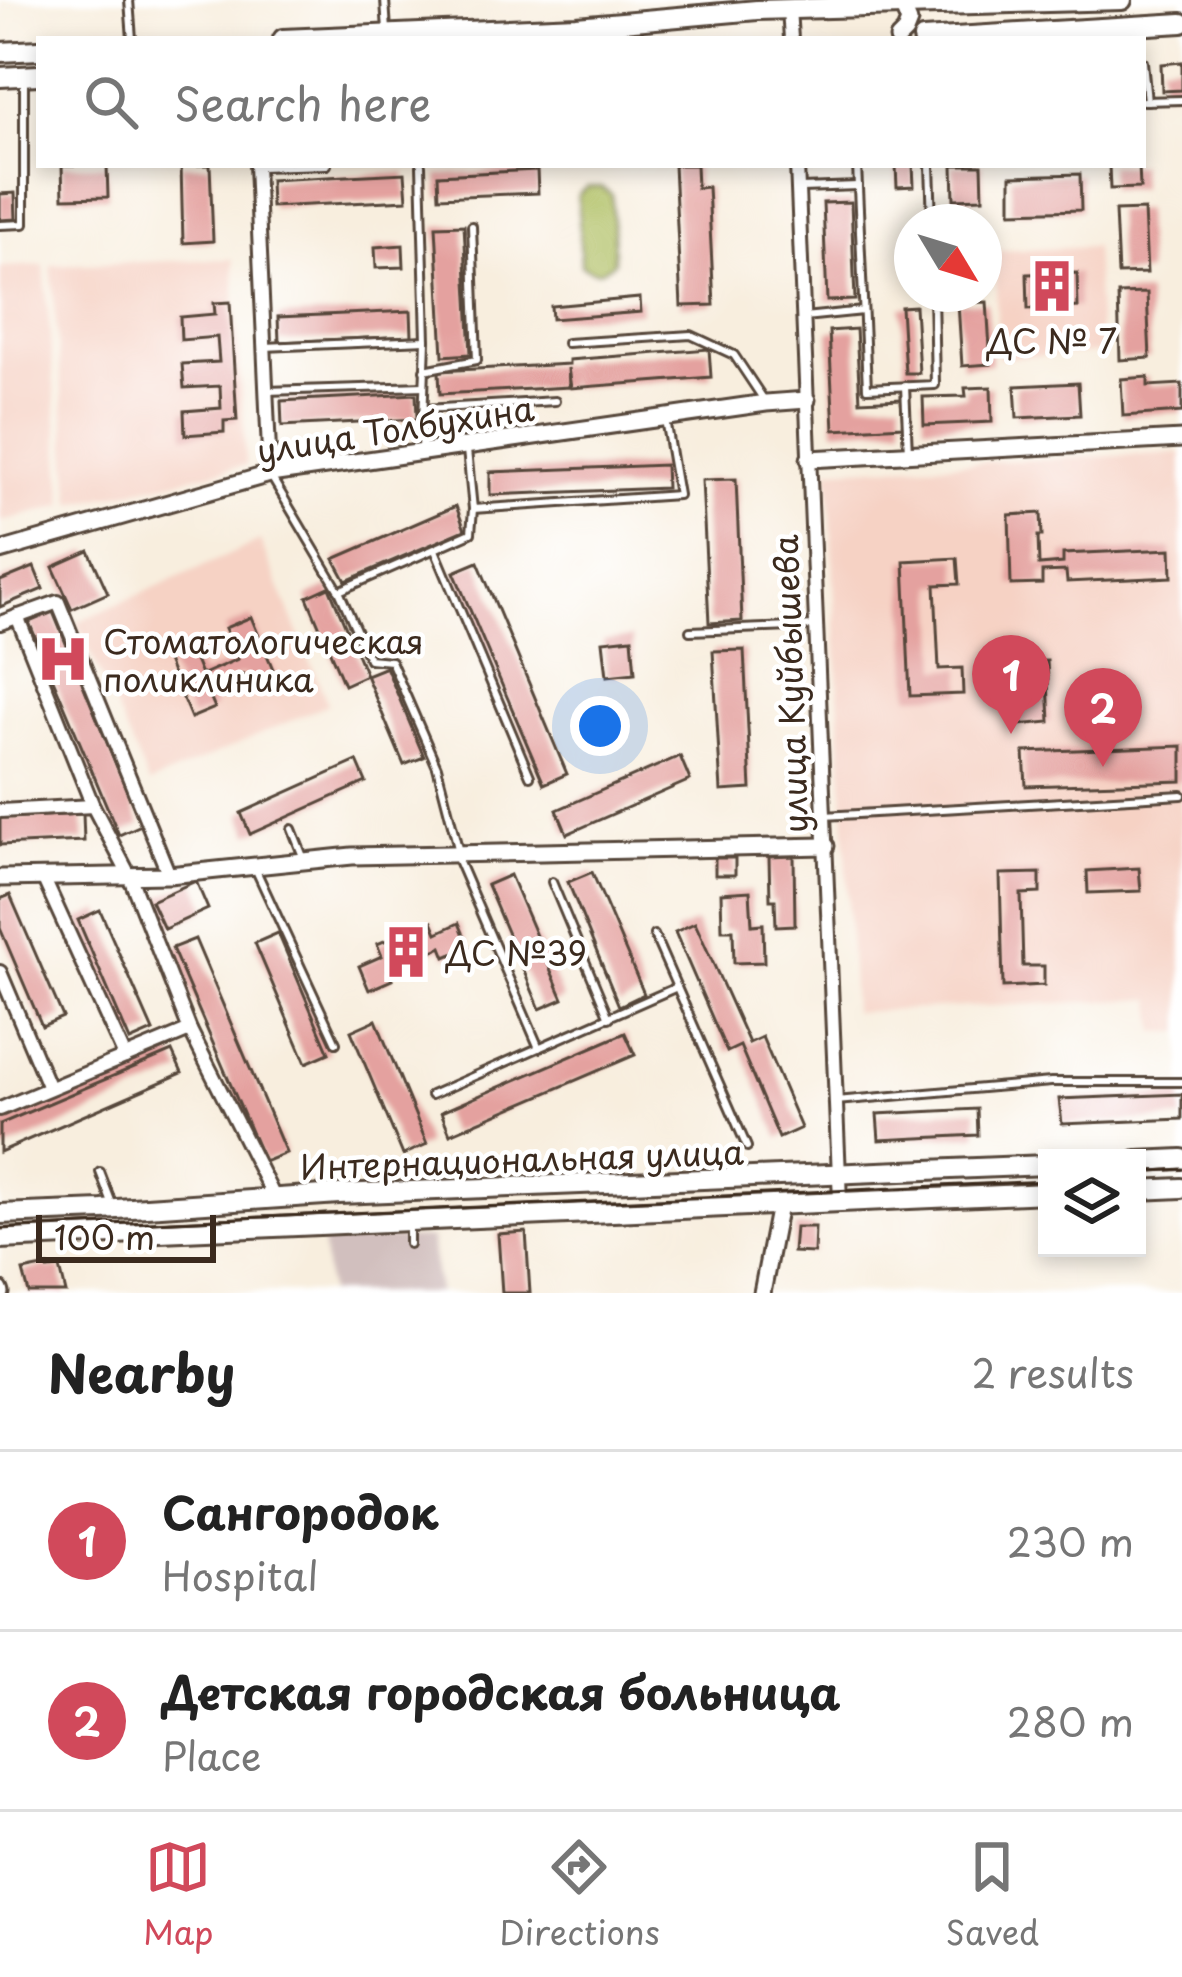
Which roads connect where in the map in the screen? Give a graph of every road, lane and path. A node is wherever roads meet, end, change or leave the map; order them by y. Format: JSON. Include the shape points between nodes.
{"nodes":[{"id":1,"x":129,"y":0,"type":"edge"},
{"id":2,"x":385,"y":0,"type":"edge"},
{"id":3,"x":1122,"y":0,"type":"edge"},
{"id":4,"x":1076,"y":2,"type":"edge"},
{"id":5,"x":789,"y":4,"type":"edge"},
{"id":6,"x":893,"y":4,"type":"junction"},
{"id":7,"x":1182,"y":23,"type":"edge"},
{"id":8,"x":1076,"y":29,"type":"junction"},
{"id":9,"x":1140,"y":32,"type":"edge"},
{"id":10,"x":387,"y":34,"type":"junction"},
{"id":11,"x":132,"y":36,"type":"edge"},
{"id":12,"x":368,"y":36,"type":"edge"},
{"id":13,"x":791,"y":36,"type":"edge"},
{"id":14,"x":901,"y":36,"type":"edge"},
{"id":15,"x":969,"y":36,"type":"edge"},
{"id":16,"x":36,"y":50,"type":"edge"},
{"id":17,"x":0,"y":52,"type":"edge"},
{"id":18,"x":32,"y":76,"type":"edge"},
{"id":19,"x":0,"y":77,"type":"edge"},
{"id":20,"x":1182,"y":100,"type":"edge"},
{"id":21,"x":1146,"y":101,"type":"edge"},
{"id":22,"x":256,"y":168,"type":"edge"},
{"id":23,"x":421,"y":168,"type":"edge"},
{"id":24,"x":797,"y":168,"type":"edge"},
{"id":25,"x":857,"y":168,"type":"edge"},
{"id":26,"x":930,"y":168,"type":"edge"},
{"id":27,"x":858,"y":186,"type":"junction"},
{"id":28,"x":798,"y":189,"type":"junction"},
{"id":29,"x":931,"y":204,"type":"edge"},
{"id":30,"x":0,"y":225,"type":"edge"},
{"id":31,"x":472,"y":226,"type":"dead end"},
{"id":32,"x":863,"y":311,"type":"junction"},
{"id":33,"x":933,"y":312,"type":"edge"},
{"id":34,"x":803,"y":317,"type":"junction"},
{"id":35,"x":426,"y":340,"type":"junction"},
{"id":36,"x":567,"y":343,"type":"dead end"},
{"id":37,"x":264,"y":347,"type":"junction"},
{"id":38,"x":424,"y":370,"type":"junction"},
{"id":39,"x":424,"y":386,"type":"junction"},
{"id":40,"x":905,"y":386,"type":"junction"},
{"id":41,"x":266,"y":391,"type":"junction"},
{"id":42,"x":554,"y":400,"type":"dead end"},
{"id":43,"x":807,"y":400,"type":"junction"},
{"id":44,"x":766,"y":403,"type":"junction"},
{"id":45,"x":425,"y":409,"type":"junction"},
{"id":46,"x":664,"y":418,"type":"junction"},
{"id":47,"x":1182,"y":439,"type":"edge"},
{"id":48,"x":466,"y":446,"type":"junction"},
{"id":49,"x":422,"y":452,"type":"junction"},
{"id":50,"x":908,"y":453,"type":"junction"},
{"id":51,"x":809,"y":459,"type":"junction"},
{"id":52,"x":270,"y":475,"type":"junction"},
{"id":53,"x":473,"y":508,"type":"junction"},
{"id":54,"x":0,"y":550,"type":"edge"},
{"id":55,"x":435,"y":550,"type":"junction"},
{"id":56,"x":339,"y":591,"type":"junction"},
{"id":57,"x":17,"y":616,"type":"junction"},
{"id":58,"x":0,"y":623,"type":"edge"},
{"id":59,"x":816,"y":626,"type":"junction"},
{"id":60,"x":690,"y":631,"type":"dead end"},
{"id":61,"x":530,"y":776,"type":"dead end"},
{"id":62,"x":1182,"y":795,"type":"edge"},
{"id":63,"x":94,"y":806,"type":"junction"},
{"id":64,"x":0,"y":811,"type":"edge"},
{"id":65,"x":824,"y":816,"type":"junction"},
{"id":66,"x":292,"y":830,"type":"dead end"},
{"id":67,"x":826,"y":846,"type":"junction"},
{"id":68,"x":458,"y":854,"type":"junction"},
{"id":69,"x":304,"y":860,"type":"junction"},
{"id":70,"x":254,"y":865,"type":"junction"},
{"id":71,"x":169,"y":874,"type":"junction"},
{"id":72,"x":129,"y":875,"type":"junction"},
{"id":73,"x":43,"y":877,"type":"junction"},
{"id":74,"x":0,"y":878,"type":"edge"},
{"id":75,"x":552,"y":882,"type":"dead end"},
{"id":76,"x":654,"y":935,"type":"dead end"},
{"id":77,"x":0,"y":972,"type":"edge"},
{"id":78,"x":677,"y":988,"type":"junction"},
{"id":79,"x":609,"y":1018,"type":"junction"},
{"id":80,"x":190,"y":1030,"type":"junction"},
{"id":81,"x":336,"y":1043,"type":"dead end"},
{"id":82,"x":539,"y":1048,"type":"junction"},
{"id":83,"x":125,"y":1057,"type":"junction"},
{"id":84,"x":1182,"y":1082,"type":"edge"},
{"id":85,"x":49,"y":1088,"type":"junction"},
{"id":86,"x":431,"y":1095,"type":"dead end"},
{"id":87,"x":836,"y":1101,"type":"junction"},
{"id":88,"x":0,"y":1109,"type":"edge"},
{"id":89,"x":747,"y":1147,"type":"dead end"},
{"id":90,"x":1182,"y":1159,"type":"edge"},
{"id":91,"x":1146,"y":1161,"type":"edge"},
{"id":92,"x":1038,"y":1165,"type":"edge"},
{"id":93,"x":100,"y":1172,"type":"dead end"},
{"id":94,"x":839,"y":1175,"type":"junction"},
{"id":95,"x":1182,"y":1189,"type":"edge"},
{"id":96,"x":1146,"y":1190,"type":"edge"},
{"id":97,"x":1038,"y":1193,"type":"edge"},
{"id":98,"x":275,"y":1198,"type":"junction"},
{"id":99,"x":840,"y":1201,"type":"junction"},
{"id":100,"x":779,"y":1205,"type":"junction"},
{"id":101,"x":115,"y":1210,"type":"junction"},
{"id":102,"x":0,"y":1214,"type":"edge"},
{"id":103,"x":410,"y":1221,"type":"junction"},
{"id":104,"x":0,"y":1239,"type":"edge"},
{"id":105,"x":409,"y":1244,"type":"dead end"},
{"id":106,"x":762,"y":1293,"type":"edge"}],
"edges":[{"from":1,"to":11,"type":"lane"},
{"from":2,"to":10,"type":"lane"},
{"from":3,"to":4,"type":"main road"},
{"from":4,"to":6,"type":"main road"},
{"from":4,"to":8,"type":"street"},
{"from":5,"to":6,"type":"main road"},
{"from":5,"to":10,"type":"main road","via":[[577,26]]},
{"from":5,"to":13,"type":"street"},
{"from":6,"to":14,"type":"street","via":[[908,22]]},
{"from":7,"to":9,"type":"main road"},
{"from":8,"to":9,"type":"main road"},
{"from":8,"to":15,"type":"main road"},
{"from":10,"to":12,"type":"main road"},
{"from":16,"to":17,"type":"main road"},
{"from":18,"to":19,"type":"main road"},
{"from":18,"to":30,"type":"lane","via":[[24,224]]},
{"from":20,"to":21,"type":"lane"},
{"from":22,"to":37,"type":"street"},
{"from":23,"to":35,"type":"lane"},
{"from":24,"to":28,"type":"street","name":"улица Куйбышева"},
{"from":25,"to":27,"type":"lane"},
{"from":26,"to":29,"type":"lane"},
{"from":27,"to":28,"type":"lane"},
{"from":27,"to":32,"type":"lane"},
{"from":28,"to":34,"type":"street","name":"улица Куйбышева"},
{"from":31,"to":38,"type":"lane","via":[[477,360]]},
{"from":32,"to":34,"type":"lane"},
{"from":32,"to":40,"type":"lane","via":[[867,388]]},
{"from":33,"to":40,"type":"lane","via":[[935,385]]},
{"from":34,"to":43,"type":"street","name":"улица Куйбышева"},
{"from":35,"to":37,"type":"lane"},
{"from":35,"to":38,"type":"lane"},
{"from":36,"to":44,"type":"lane","via":[[691,335],[734,355]]},
{"from":37,"to":41,"type":"street"},
{"from":38,"to":39,"type":"lane"},
{"from":39,"to":41,"type":"lane"},
{"from":39,"to":45,"type":"lane"},
{"from":40,"to":50,"type":"lane"},
{"from":41,"to":52,"type":"street"},
{"from":42,"to":45,"type":"lane"},
{"from":43,"to":44,"type":"street","name":"улица Толбухина"},
{"from":43,"to":51,"type":"street","name":"улица Куйбышева"},
{"from":44,"to":46,"type":"street","name":"улица Толбухина"},
{"from":45,"to":49,"type":"lane"},
{"from":46,"to":48,"type":"street","name":"улица Толбухина"},
{"from":46,"to":53,"type":"lane","via":[[678,495]]},
{"from":47,"to":50,"type":"street"},
{"from":48,"to":49,"type":"street","name":"улица Толбухина"},
{"from":48,"to":53,"type":"lane"},
{"from":49,"to":52,"type":"street","name":"улица Толбухина"},
{"from":50,"to":51,"type":"street"},
{"from":51,"to":59,"type":"street","name":"улица Куйбышева"},
{"from":52,"to":54,"type":"street","name":"улица Толбухина"},
{"from":52,"to":56,"type":"lane"},
{"from":53,"to":55,"type":"lane","via":[[471,533]]},
{"from":55,"to":56,"type":"lane"},
{"from":55,"to":61,"type":"lane"},
{"from":56,"to":68,"type":"lane","via":[[369,658],[391,661],[436,766]]},
{"from":57,"to":58,"type":"street"},
{"from":57,"to":63,"type":"street"},
{"from":57,"to":71,"type":"street","via":[[58,602]]},
{"from":59,"to":60,"type":"lane"},
{"from":59,"to":65,"type":"street","name":"улица Куйбышева"},
{"from":62,"to":65,"type":"lane"},
{"from":63,"to":64,"type":"street"},
{"from":63,"to":72,"type":"street"},
{"from":65,"to":67,"type":"street","name":"улица Куйбышева"},
{"from":66,"to":69,"type":"lane"},
{"from":67,"to":68,"type":"street"},
{"from":67,"to":87,"type":"street","name":"улица Куйбышева"},
{"from":68,"to":69,"type":"street"},
{"from":68,"to":82,"type":"lane"},
{"from":69,"to":70,"type":"street"},
{"from":70,"to":71,"type":"street"},
{"from":70,"to":81,"type":"lane"},
{"from":71,"to":72,"type":"street"},
{"from":72,"to":73,"type":"street"},
{"from":72,"to":80,"type":"street"},
{"from":73,"to":74,"type":"street"},
{"from":73,"to":83,"type":"street"},
{"from":75,"to":79,"type":"lane"},
{"from":76,"to":78,"type":"lane"},
{"from":77,"to":85,"type":"street"},
{"from":78,"to":79,"type":"lane"},
{"from":78,"to":89,"type":"lane"},
{"from":79,"to":82,"type":"lane"},
{"from":80,"to":83,"type":"street"},
{"from":80,"to":98,"type":"street"},
{"from":82,"to":86,"type":"lane"},
{"from":83,"to":85,"type":"street"},
{"from":84,"to":87,"type":"lane","via":[[1051,1082]]},
{"from":85,"to":88,"type":"street"},
{"from":87,"to":94,"type":"street","name":"улица Куйбышева"},
{"from":90,"to":91,"type":"main road"},
{"from":92,"to":94,"type":"main road","name":"Интернациональная улица"},
{"from":93,"to":101,"type":"lane"},
{"from":94,"to":98,"type":"main road","name":"Интернациональная улица"},
{"from":94,"to":99,"type":"street","name":"улица Куйбышева"},
{"from":95,"to":96,"type":"main road"},
{"from":97,"to":99,"type":"main road","name":"Интернациональная улица"},
{"from":98,"to":101,"type":"main road","name":"Интернациональная улица"},
{"from":99,"to":100,"type":"main road","name":"Интернациональная улица"},
{"from":100,"to":103,"type":"main road","name":"Интернациональная улица"},
{"from":100,"to":106,"type":"street"},
{"from":101,"to":102,"type":"main road","name":"Интернациональная улица"},
{"from":103,"to":104,"type":"main road","name":"Интернациональная улица"},
{"from":103,"to":105,"type":"lane"}]}
